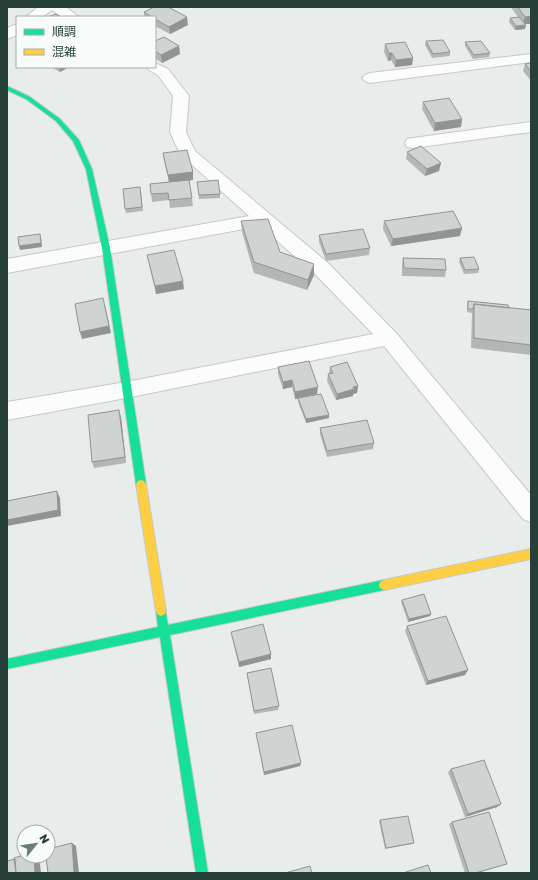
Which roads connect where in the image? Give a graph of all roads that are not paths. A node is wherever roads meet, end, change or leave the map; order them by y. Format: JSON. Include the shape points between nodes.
{"nodes":[{"id":1,"x":47,"y":7,"type":"edge"},
{"id":2,"x":56,"y":7,"type":"edge"},
{"id":3,"x":34,"y":16,"type":"edge"},
{"id":4,"x":70,"y":16,"type":"edge"},
{"id":5,"x":16,"y":29,"type":"edge"},
{"id":6,"x":7,"y":35,"type":"edge"},
{"id":7,"x":531,"y":58,"type":"edge"},
{"id":8,"x":156,"y":68,"type":"edge"},
{"id":9,"x":370,"y":78,"type":"dead end"},
{"id":10,"x":7,"y":88,"type":"edge"},
{"id":11,"x":531,"y":127,"type":"edge"},
{"id":12,"x":413,"y":143,"type":"dead end"},
{"id":13,"x":264,"y":219,"type":"junction"},
{"id":14,"x":106,"y":248,"type":"junction"},
{"id":15,"x":7,"y":266,"type":"edge"},
{"id":16,"x":389,"y":338,"type":"junction"},
{"id":17,"x":126,"y":390,"type":"junction"},
{"id":18,"x":7,"y":411,"type":"edge"},
{"id":19,"x":531,"y":512,"type":"edge"},
{"id":20,"x":531,"y":554,"type":"edge"},
{"id":21,"x":164,"y":631,"type":"junction"},
{"id":22,"x":7,"y":664,"type":"edge"},
{"id":23,"x":202,"y":873,"type":"edge"}],
"edges":[{"from":1,"to":3,"type":"street"},
{"from":2,"to":4,"type":"street"},
{"from":5,"to":6,"type":"street"},
{"from":7,"to":9,"type":"street"},
{"from":8,"to":13,"type":"street","via":[[163,72],[181,96],[178,132],[188,154]]},
{"from":10,"to":14,"type":"street","via":[[28,98],[58,120],[76,140],[90,169]]},
{"from":11,"to":12,"type":"street"},
{"from":13,"to":14,"type":"street"},
{"from":13,"to":16,"type":"street","via":[[321,268]]},
{"from":14,"to":15,"type":"street"},
{"from":14,"to":17,"type":"street"},
{"from":16,"to":17,"type":"street"},
{"from":16,"to":19,"type":"street"},
{"from":17,"to":18,"type":"street"},
{"from":17,"to":21,"type":"street"},
{"from":20,"to":21,"type":"street"},
{"from":21,"to":22,"type":"street"},
{"from":21,"to":23,"type":"street"}]}
